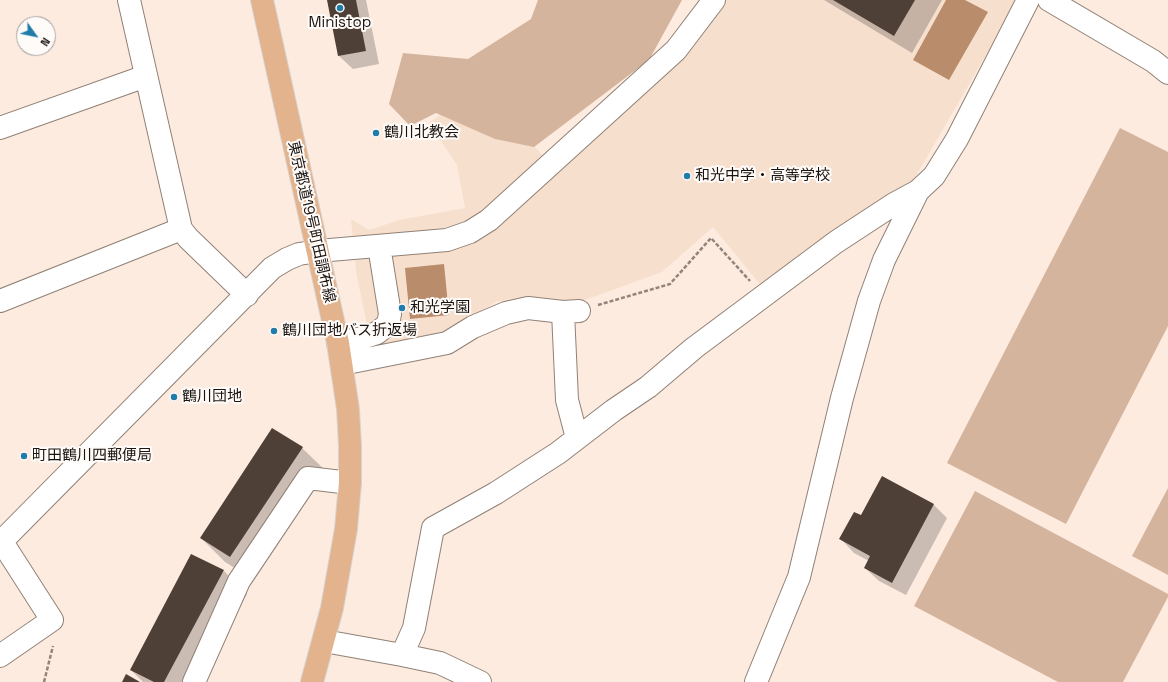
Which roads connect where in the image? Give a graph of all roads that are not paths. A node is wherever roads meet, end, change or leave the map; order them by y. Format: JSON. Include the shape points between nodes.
{"nodes":[{"id":1,"x":129,"y":0,"type":"edge"},
{"id":2,"x":262,"y":0,"type":"edge"},
{"id":3,"x":700,"y":0,"type":"edge"},
{"id":4,"x":714,"y":0,"type":"edge"},
{"id":5,"x":1028,"y":0,"type":"edge"},
{"id":6,"x":1049,"y":0,"type":"edge"},
{"id":7,"x":676,"y":50,"type":"junction"},
{"id":8,"x":1168,"y":73,"type":"edge"},
{"id":9,"x":146,"y":76,"type":"junction"},
{"id":10,"x":0,"y":128,"type":"edge"},
{"id":11,"x":918,"y":191,"type":"junction"},
{"id":12,"x":181,"y":229,"type":"junction"},
{"id":13,"x":380,"y":246,"type":"junction"},
{"id":14,"x":318,"y":251,"type":"junction"},
{"id":15,"x":246,"y":295,"type":"junction"},
{"id":16,"x":0,"y":301,"type":"edge"},
{"id":17,"x":340,"y":353,"type":"junction"},
{"id":18,"x":577,"y":438,"type":"junction"},
{"id":19,"x":350,"y":483,"type":"junction"},
{"id":20,"x":1,"y":542,"type":"edge"},
{"id":21,"x":324,"y":641,"type":"junction"},
{"id":22,"x":402,"y":655,"type":"junction"},
{"id":23,"x":0,"y":656,"type":"edge"},
{"id":24,"x":194,"y":682,"type":"edge"},
{"id":25,"x":312,"y":682,"type":"edge"},
{"id":26,"x":480,"y":682,"type":"edge"},
{"id":27,"x":756,"y":682,"type":"edge"}],
"edges":[{"from":1,"to":9,"type":"street"},
{"from":2,"to":14,"type":"main road","name":"東京都道19号町田調布線"},
{"from":3,"to":7,"type":"street","via":[[686,23]]},
{"from":4,"to":7,"type":"street"},
{"from":5,"to":11,"type":"street","via":[[957,139],[934,176]]},
{"from":6,"to":8,"type":"street"},
{"from":7,"to":13,"type":"street","via":[[489,220],[470,232],[447,240]]},
{"from":9,"to":10,"type":"street"},
{"from":9,"to":12,"type":"street"},
{"from":11,"to":18,"type":"street","via":[[836,242],[694,348],[648,387]]},
{"from":11,"to":27,"type":"street","via":[[884,260],[869,301],[842,398],[799,577]]},
{"from":12,"to":15,"type":"street"},
{"from":12,"to":16,"type":"street"},
{"from":13,"to":14,"type":"street"},
{"from":13,"to":17,"type":"street","via":[[390,314],[388,324],[377,333],[362,338]]},
{"from":14,"to":15,"type":"street","via":[[300,254],[272,268]]},
{"from":14,"to":17,"type":"main road","name":"東京都道19号町田調布線"},
{"from":15,"to":20,"type":"street"},
{"from":17,"to":18,"type":"street","via":[[447,343],[473,327],[506,313],[528,308],[571,312],[567,400]]},
{"from":17,"to":19,"type":"main road","name":"東京都道19号町田調布線","via":[[348,409]]},
{"from":18,"to":22,"type":"street","via":[[496,493],[433,528],[414,628]]},
{"from":19,"to":21,"type":"main road","name":"東京都道19号町田調布線","via":[[340,571]]},
{"from":19,"to":24,"type":"street","via":[[308,478],[239,581]]},
{"from":20,"to":23,"type":"street","via":[[52,620]]},
{"from":21,"to":22,"type":"street"},
{"from":21,"to":25,"type":"main road","name":"東京都道19号町田調布線"},
{"from":22,"to":26,"type":"street","via":[[440,663]]}]}
